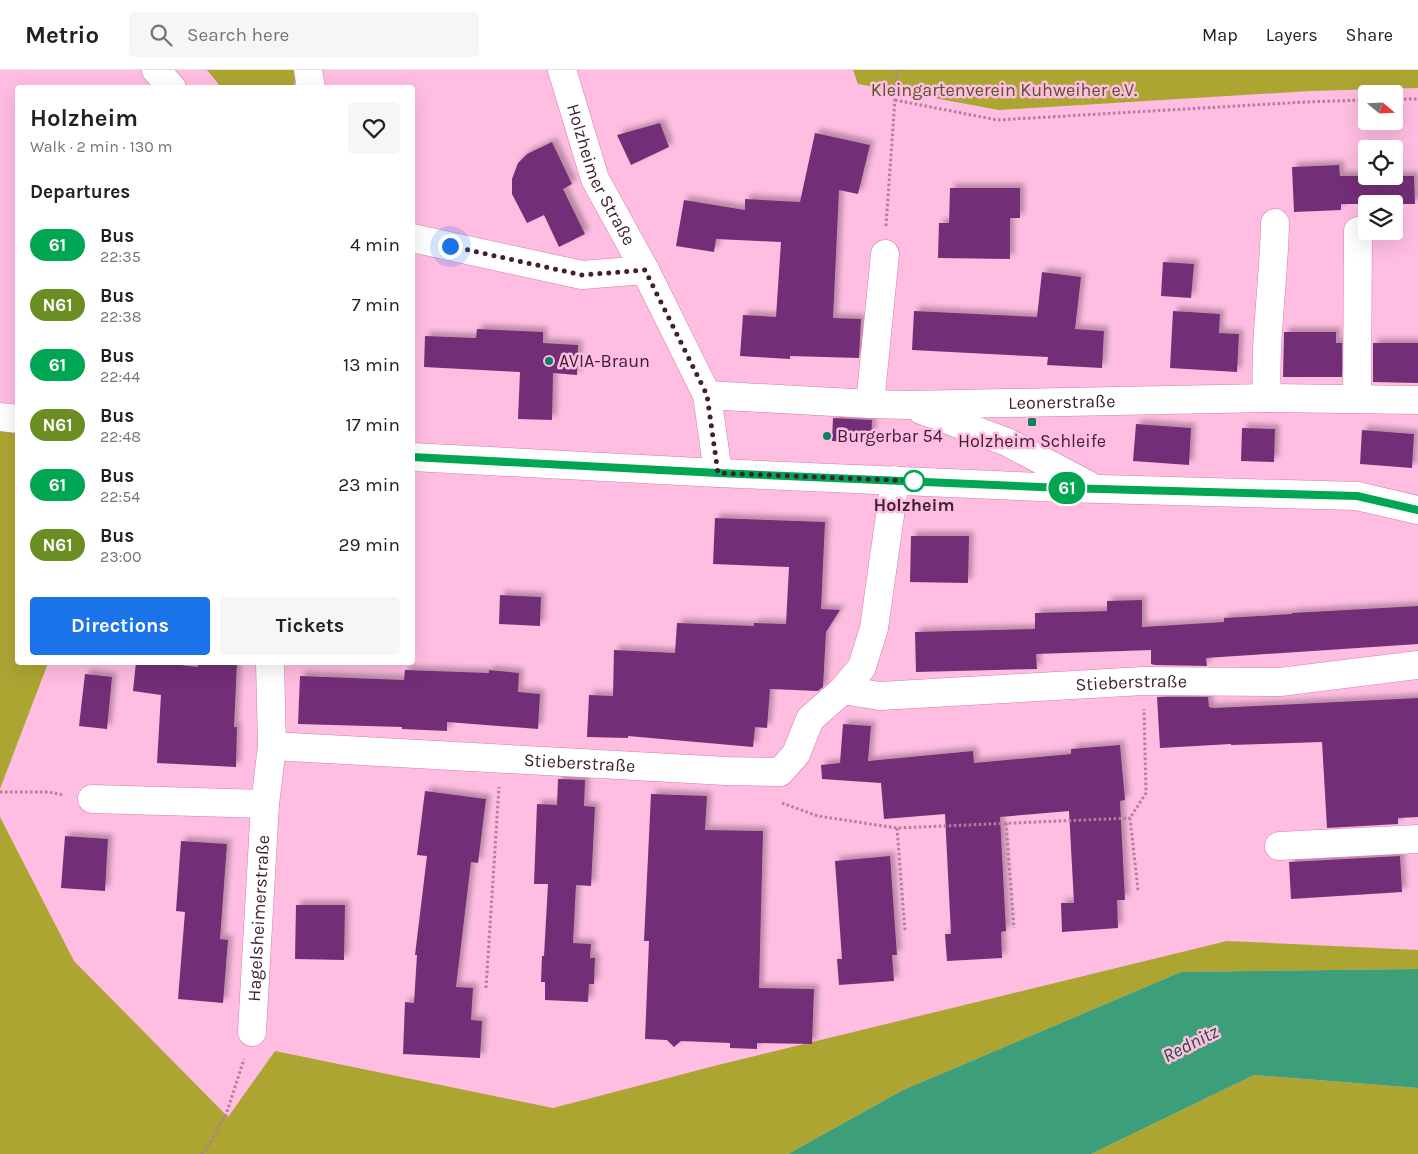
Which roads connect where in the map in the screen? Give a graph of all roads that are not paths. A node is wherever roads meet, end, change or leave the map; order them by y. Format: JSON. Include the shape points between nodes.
{"nodes":[{"id":1,"x":156,"y":70,"type":"edge"},
{"id":2,"x":308,"y":70,"type":"edge"},
{"id":3,"x":562,"y":70,"type":"edge"},
{"id":4,"x":169,"y":85,"type":"edge"},
{"id":5,"x":310,"y":85,"type":"edge"},
{"id":6,"x":1275,"y":223,"type":"dead end"},
{"id":7,"x":1358,"y":231,"type":"dead end"},
{"id":8,"x":415,"y":239,"type":"edge"},
{"id":9,"x":885,"y":254,"type":"road end"},
{"id":10,"x":645,"y":270,"type":"junction"},
{"id":11,"x":707,"y":395,"type":"junction"},
{"id":12,"x":1267,"y":398,"type":"junction"},
{"id":13,"x":1357,"y":399,"type":"junction"},
{"id":14,"x":1418,"y":400,"type":"edge"},
{"id":15,"x":870,"y":404,"type":"junction"},
{"id":16,"x":908,"y":405,"type":"junction"},
{"id":17,"x":0,"y":417,"type":"edge"},
{"id":18,"x":15,"y":419,"type":"edge"},
{"id":19,"x":415,"y":457,"type":"edge"},
{"id":20,"x":718,"y":473,"type":"junction"},
{"id":21,"x":896,"y":480,"type":"junction"},
{"id":22,"x":1092,"y":488,"type":"junction"},
{"id":23,"x":1418,"y":510,"type":"edge"},
{"id":24,"x":270,"y":665,"type":"edge"},
{"id":25,"x":1418,"y":665,"type":"edge"},
{"id":26,"x":843,"y":690,"type":"junction"},
{"id":27,"x":272,"y":746,"type":"junction"},
{"id":28,"x":92,"y":799,"type":"road end"},
{"id":29,"x":265,"y":804,"type":"junction"},
{"id":30,"x":1418,"y":839,"type":"edge"},
{"id":31,"x":1279,"y":846,"type":"dead end"},
{"id":32,"x":252,"y":1032,"type":"road end"}],
"edges":[{"from":1,"to":4,"type":"street"},
{"from":2,"to":5,"type":"street"},
{"from":3,"to":10,"type":"street","name":"Holzheimer Straße","via":[[595,179]]},
{"from":6,"to":12,"type":"street"},
{"from":7,"to":13,"type":"street"},
{"from":8,"to":10,"type":"street","via":[[582,275]]},
{"from":9,"to":15,"type":"street"},
{"from":10,"to":11,"type":"street","name":"Holzheimer Straße"},
{"from":11,"to":15,"type":"street","name":"Leonerstraße"},
{"from":11,"to":20,"type":"street","name":"Holzheimer Straße"},
{"from":12,"to":13,"type":"street","name":"Leonerstraße"},
{"from":12,"to":16,"type":"street","name":"Leonerstraße"},
{"from":13,"to":14,"type":"street","name":"Leonerstraße"},
{"from":15,"to":16,"type":"street","name":"Leonerstraße"},
{"from":16,"to":22,"type":"street","via":[[1007,442]]},
{"from":17,"to":18,"type":"street"},
{"from":19,"to":20,"type":"street"},
{"from":20,"to":21,"type":"street"},
{"from":21,"to":22,"type":"street"},
{"from":21,"to":26,"type":"street","name":"Stieberstraße","via":[[874,628],[862,667]]},
{"from":22,"to":23,"type":"street","via":[[1357,496]]},
{"from":24,"to":27,"type":"street","name":"Hagelsheimerstraße"},
{"from":25,"to":26,"type":"street","name":"Stieberstraße","via":[[1280,682],[1143,681],[880,696]]},
{"from":26,"to":27,"type":"street","name":"Stieberstraße","via":[[810,719],[796,754],[780,772]]},
{"from":27,"to":29,"type":"street","name":"Hagelsheimerstraße"},
{"from":28,"to":29,"type":"street"},
{"from":29,"to":32,"type":"street","name":"Hagelsheimerstraße"},
{"from":30,"to":31,"type":"street"}]}
